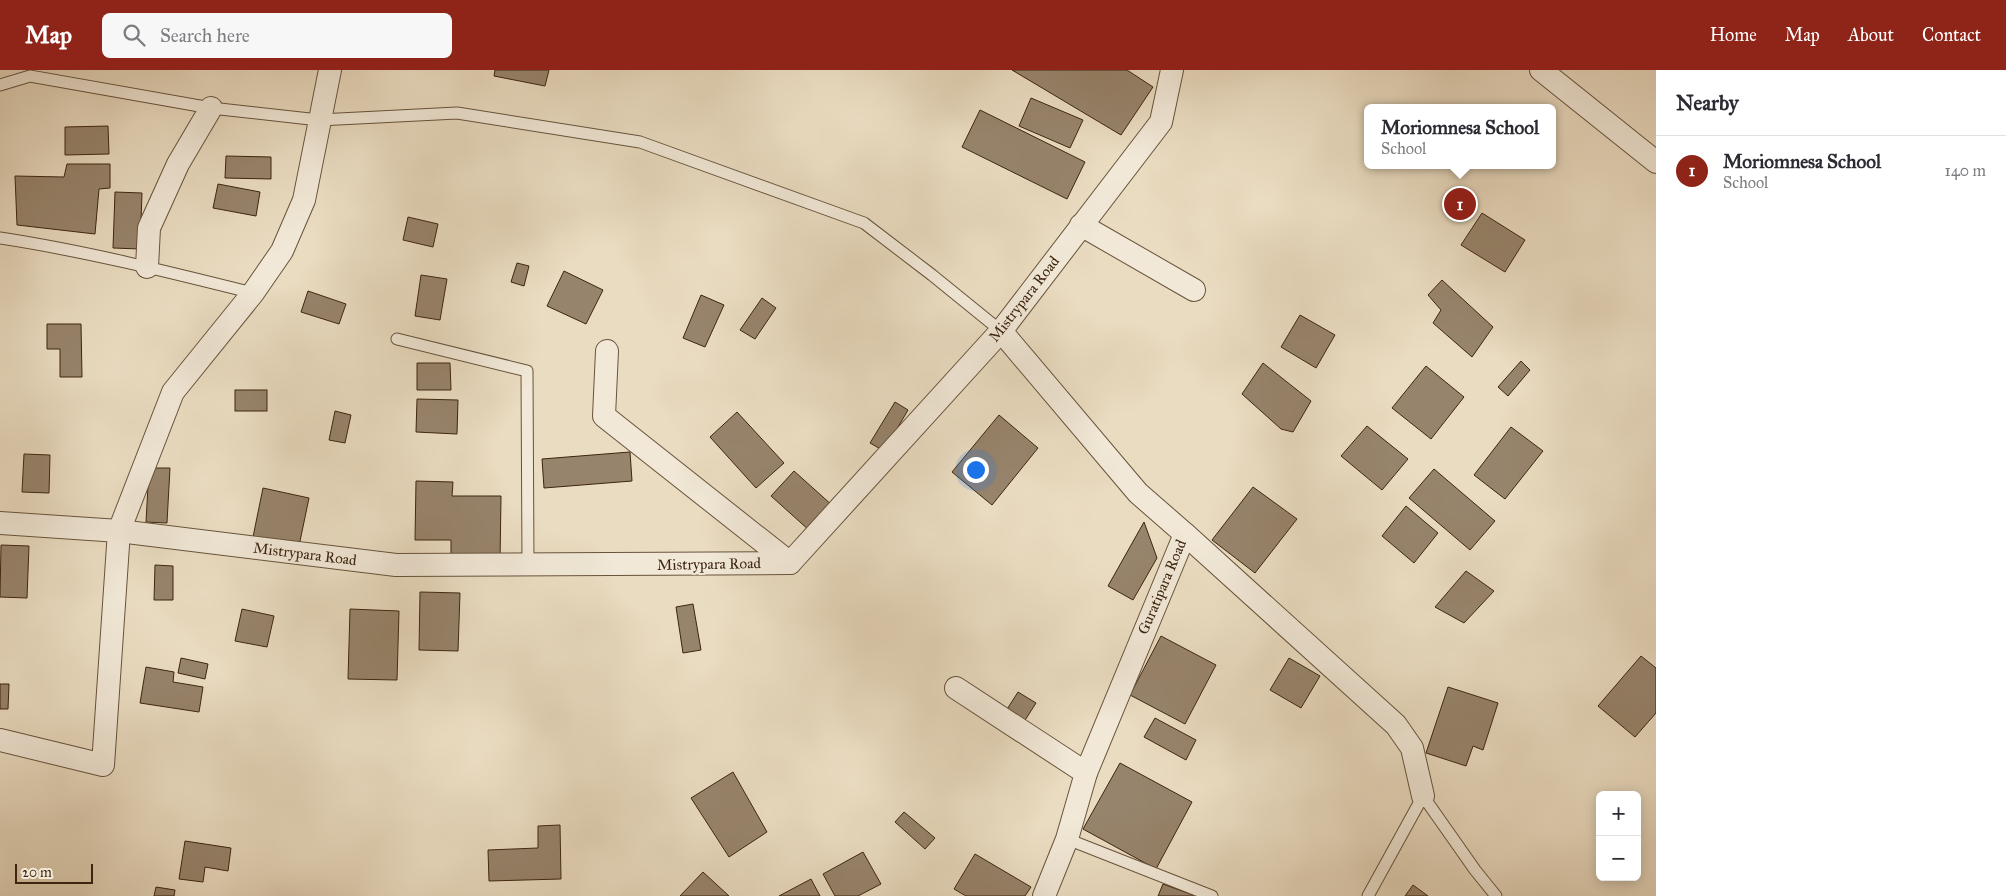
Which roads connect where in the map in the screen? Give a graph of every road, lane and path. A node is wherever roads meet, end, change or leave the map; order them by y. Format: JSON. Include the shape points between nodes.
{"nodes":[{"id":1,"x":330,"y":70,"type":"edge"},
{"id":2,"x":1172,"y":70,"type":"edge"},
{"id":3,"x":1541,"y":70,"type":"edge"},
{"id":4,"x":0,"y":85,"type":"edge"},
{"id":5,"x":211,"y":108,"type":"junction"},
{"id":6,"x":319,"y":120,"type":"junction"},
{"id":7,"x":1656,"y":162,"type":"edge"},
{"id":8,"x":1081,"y":225,"type":"junction"},
{"id":9,"x":0,"y":238,"type":"edge"},
{"id":10,"x":147,"y":267,"type":"junction"},
{"id":11,"x":1194,"y":290,"type":"dead end"},
{"id":12,"x":253,"y":293,"type":"junction"},
{"id":13,"x":1001,"y":331,"type":"junction"},
{"id":14,"x":397,"y":340,"type":"dead end"},
{"id":15,"x":607,"y":351,"type":"dead end"},
{"id":16,"x":0,"y":523,"type":"edge"},
{"id":17,"x":119,"y":530,"type":"junction"},
{"id":18,"x":1185,"y":534,"type":"junction"},
{"id":19,"x":790,"y":563,"type":"junction"},
{"id":20,"x":528,"y":566,"type":"junction"},
{"id":21,"x":956,"y":688,"type":"dead end"},
{"id":22,"x":0,"y":740,"type":"edge"},
{"id":23,"x":1086,"y":773,"type":"junction"},
{"id":24,"x":1424,"y":796,"type":"junction"},
{"id":25,"x":1067,"y":839,"type":"junction"},
{"id":26,"x":1044,"y":896,"type":"edge"},
{"id":27,"x":1212,"y":896,"type":"edge"},
{"id":28,"x":1368,"y":896,"type":"edge"},
{"id":29,"x":1496,"y":896,"type":"edge"}],
"edges":[{"from":1,"to":6,"type":"street"},
{"from":2,"to":8,"type":"street","name":"Mistrypara Road","via":[[1161,122]]},
{"from":3,"to":7,"type":"street"},
{"from":4,"to":5,"type":"lane","via":[[30,76]]},
{"from":5,"to":6,"type":"lane"},
{"from":5,"to":10,"type":"street","via":[[178,164],[149,228]]},
{"from":6,"to":12,"type":"street","via":[[304,200],[282,251]]},
{"from":6,"to":13,"type":"lane","via":[[457,113],[640,142],[864,223]]},
{"from":8,"to":11,"type":"street"},
{"from":8,"to":13,"type":"street","name":"Mistrypara Road"},
{"from":9,"to":10,"type":"lane"},
{"from":10,"to":12,"type":"lane"},
{"from":12,"to":17,"type":"street","via":[[173,392]]},
{"from":13,"to":18,"type":"street","name":"Guratipara Road","via":[[1138,493]]},
{"from":13,"to":19,"type":"street","name":"Mistrypara Road"},
{"from":14,"to":20,"type":"lane","via":[[527,370]]},
{"from":15,"to":19,"type":"street","via":[[604,416]]},
{"from":16,"to":17,"type":"street","name":"Mistrypara Road"},
{"from":17,"to":20,"type":"street","name":"Mistrypara Road","via":[[396,566]]},
{"from":17,"to":22,"type":"street","via":[[103,765]]},
{"from":18,"to":23,"type":"street","name":"Guratipara Road"},
{"from":18,"to":24,"type":"street","via":[[1396,725],[1412,748]]},
{"from":19,"to":20,"type":"street","name":"Mistrypara Road"},
{"from":21,"to":23,"type":"street"},
{"from":23,"to":25,"type":"street","name":"Guratipara Road"},
{"from":24,"to":28,"type":"lane"},
{"from":24,"to":29,"type":"lane"},
{"from":25,"to":26,"type":"street","name":"Guratipara Road"},
{"from":25,"to":27,"type":"lane"}]}
